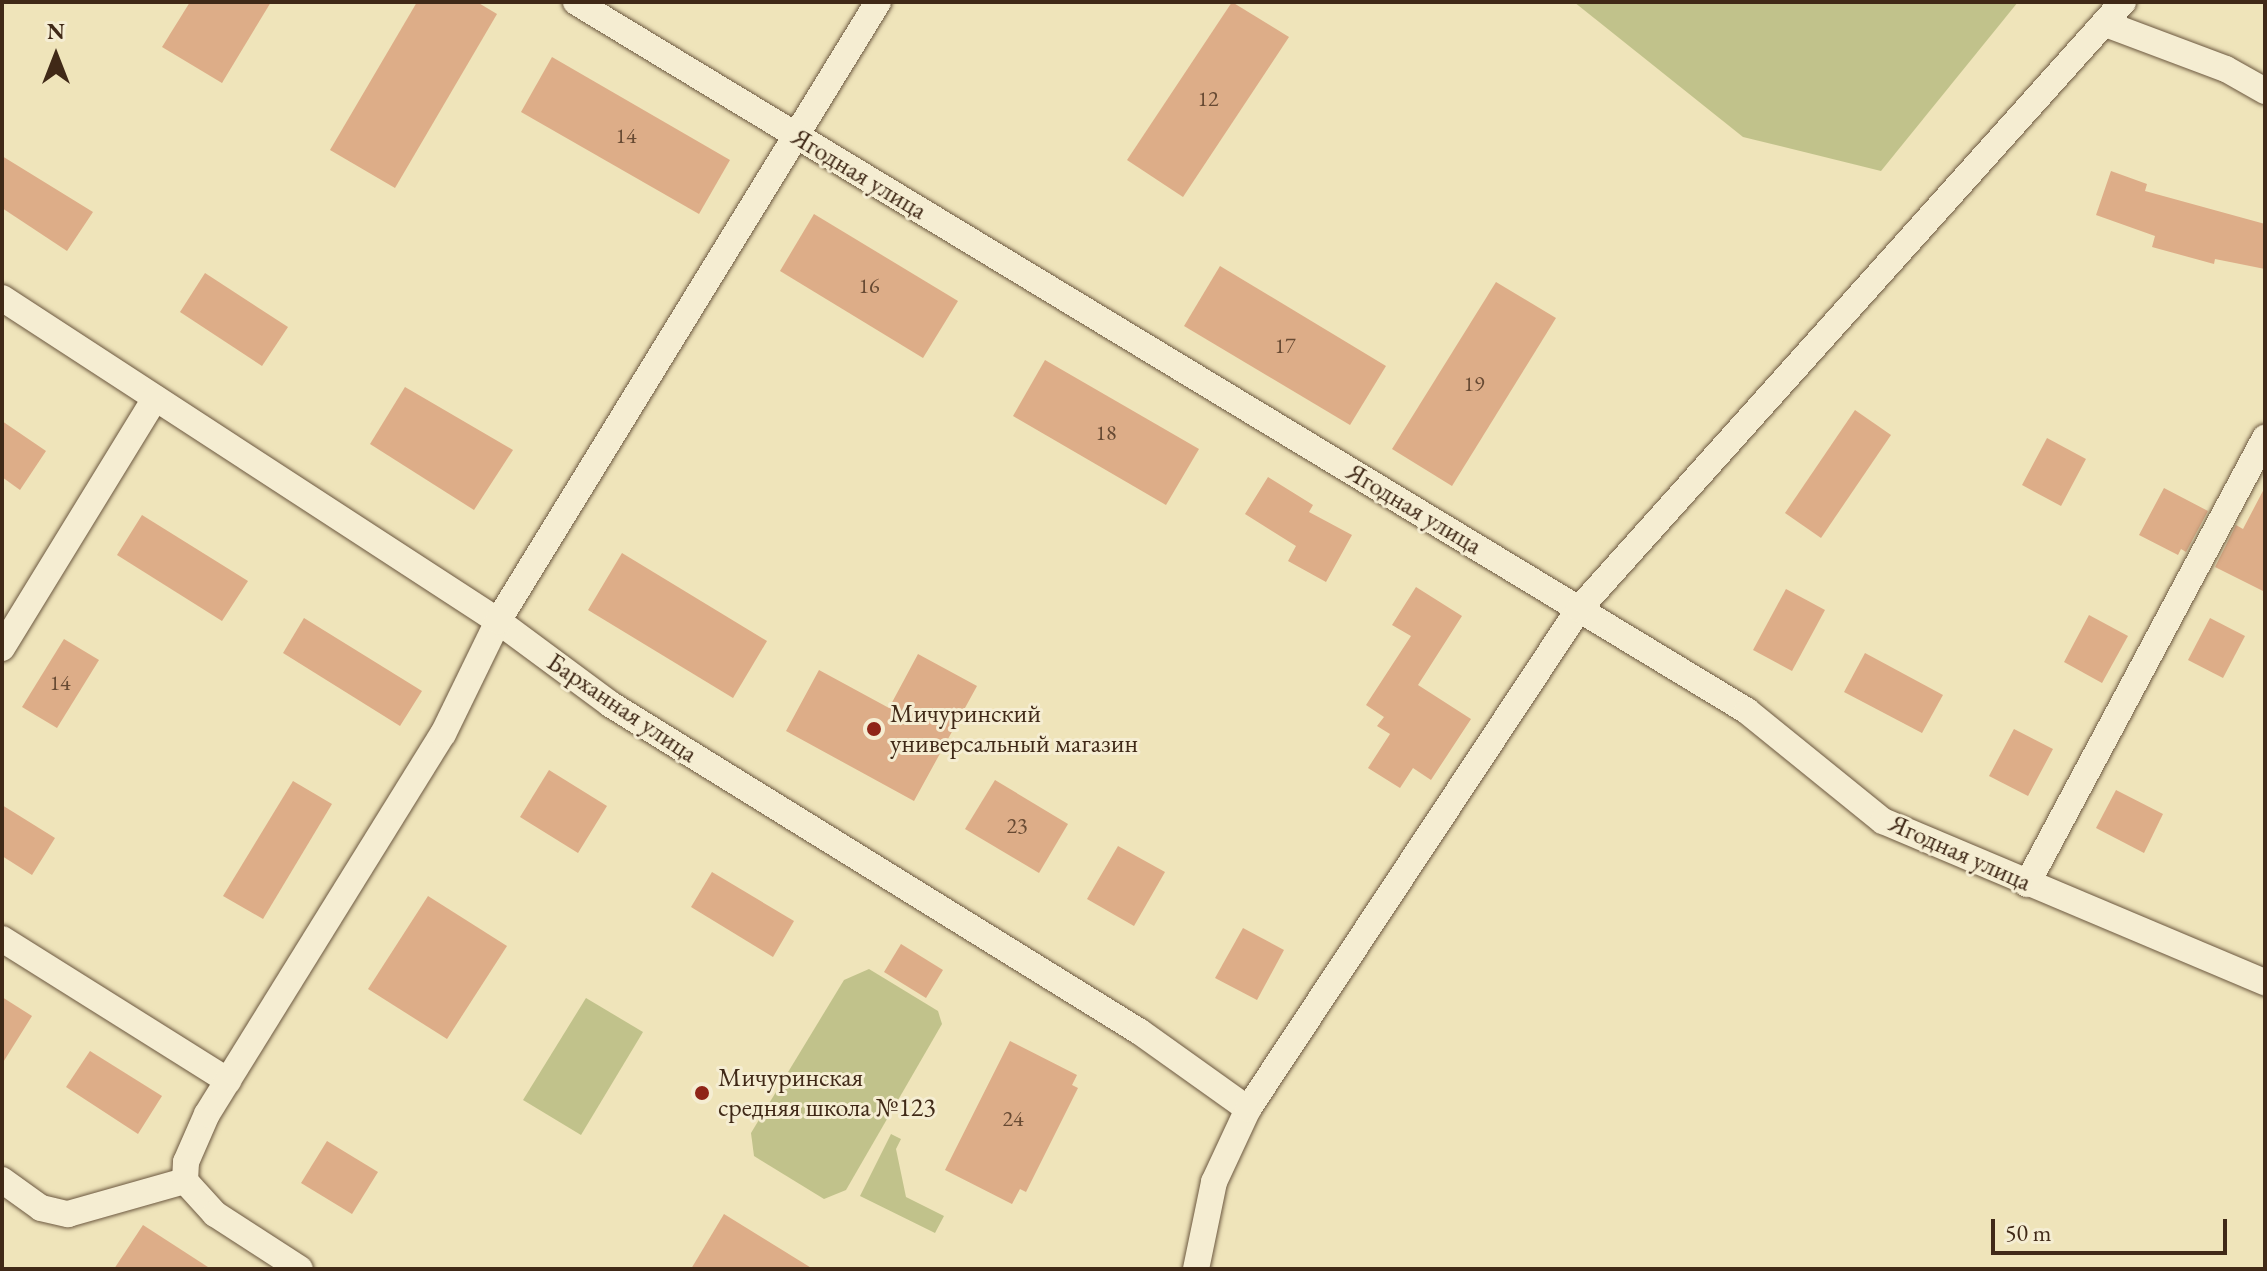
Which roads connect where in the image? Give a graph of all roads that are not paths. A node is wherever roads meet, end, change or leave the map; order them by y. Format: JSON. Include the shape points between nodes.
{"nodes":[{"id":1,"x":576,"y":2,"type":"edge"},
{"id":2,"x":878,"y":2,"type":"edge"},
{"id":3,"x":2123,"y":2,"type":"edge"},
{"id":4,"x":2106,"y":24,"type":"junction"},
{"id":5,"x":2265,"y":91,"type":"edge"},
{"id":6,"x":793,"y":134,"type":"junction"},
{"id":7,"x":2,"y":298,"type":"edge"},
{"id":8,"x":155,"y":398,"type":"junction"},
{"id":9,"x":2265,"y":438,"type":"edge"},
{"id":10,"x":1579,"y":609,"type":"junction"},
{"id":11,"x":498,"y":621,"type":"junction"},
{"id":12,"x":2,"y":648,"type":"edge"},
{"id":13,"x":2027,"y":884,"type":"junction"},
{"id":14,"x":2,"y":939,"type":"edge"},
{"id":15,"x":2262,"y":974,"type":"edge"},
{"id":16,"x":228,"y":1081,"type":"junction"},
{"id":17,"x":1248,"y":1109,"type":"junction"},
{"id":18,"x":2,"y":1180,"type":"edge"},
{"id":19,"x":185,"y":1181,"type":"junction"},
{"id":20,"x":300,"y":1269,"type":"edge"},
{"id":21,"x":1196,"y":1269,"type":"edge"}],
"edges":[{"from":1,"to":6,"type":"street","name":"Ягодная улица"},
{"from":2,"to":6,"type":"street"},
{"from":3,"to":4,"type":"street"},
{"from":4,"to":5,"type":"street","via":[[2226,69]]},
{"from":4,"to":10,"type":"street","via":[[1703,465]]},
{"from":6,"to":10,"type":"street","name":"Ягодная улица"},
{"from":6,"to":11,"type":"street"},
{"from":7,"to":8,"type":"street","name":"Барханная улица"},
{"from":8,"to":11,"type":"street","name":"Барханная улица"},
{"from":8,"to":12,"type":"street"},
{"from":9,"to":13,"type":"street"},
{"from":10,"to":13,"type":"street","name":"Ягодная улица","via":[[1747,711],[1883,821]]},
{"from":10,"to":17,"type":"street"},
{"from":11,"to":16,"type":"street","via":[[443,734]]},
{"from":11,"to":17,"type":"street","name":"Барханная улица","via":[[610,704],[1140,1032]]},
{"from":13,"to":15,"type":"street","name":"Ягодная улица"},
{"from":14,"to":16,"type":"street"},
{"from":16,"to":19,"type":"street","via":[[193,1143]]},
{"from":17,"to":21,"type":"street","via":[[1214,1182]]},
{"from":18,"to":19,"type":"street","via":[[41,1208],[68,1214]]},
{"from":19,"to":20,"type":"street","via":[[215,1214]]}]}
